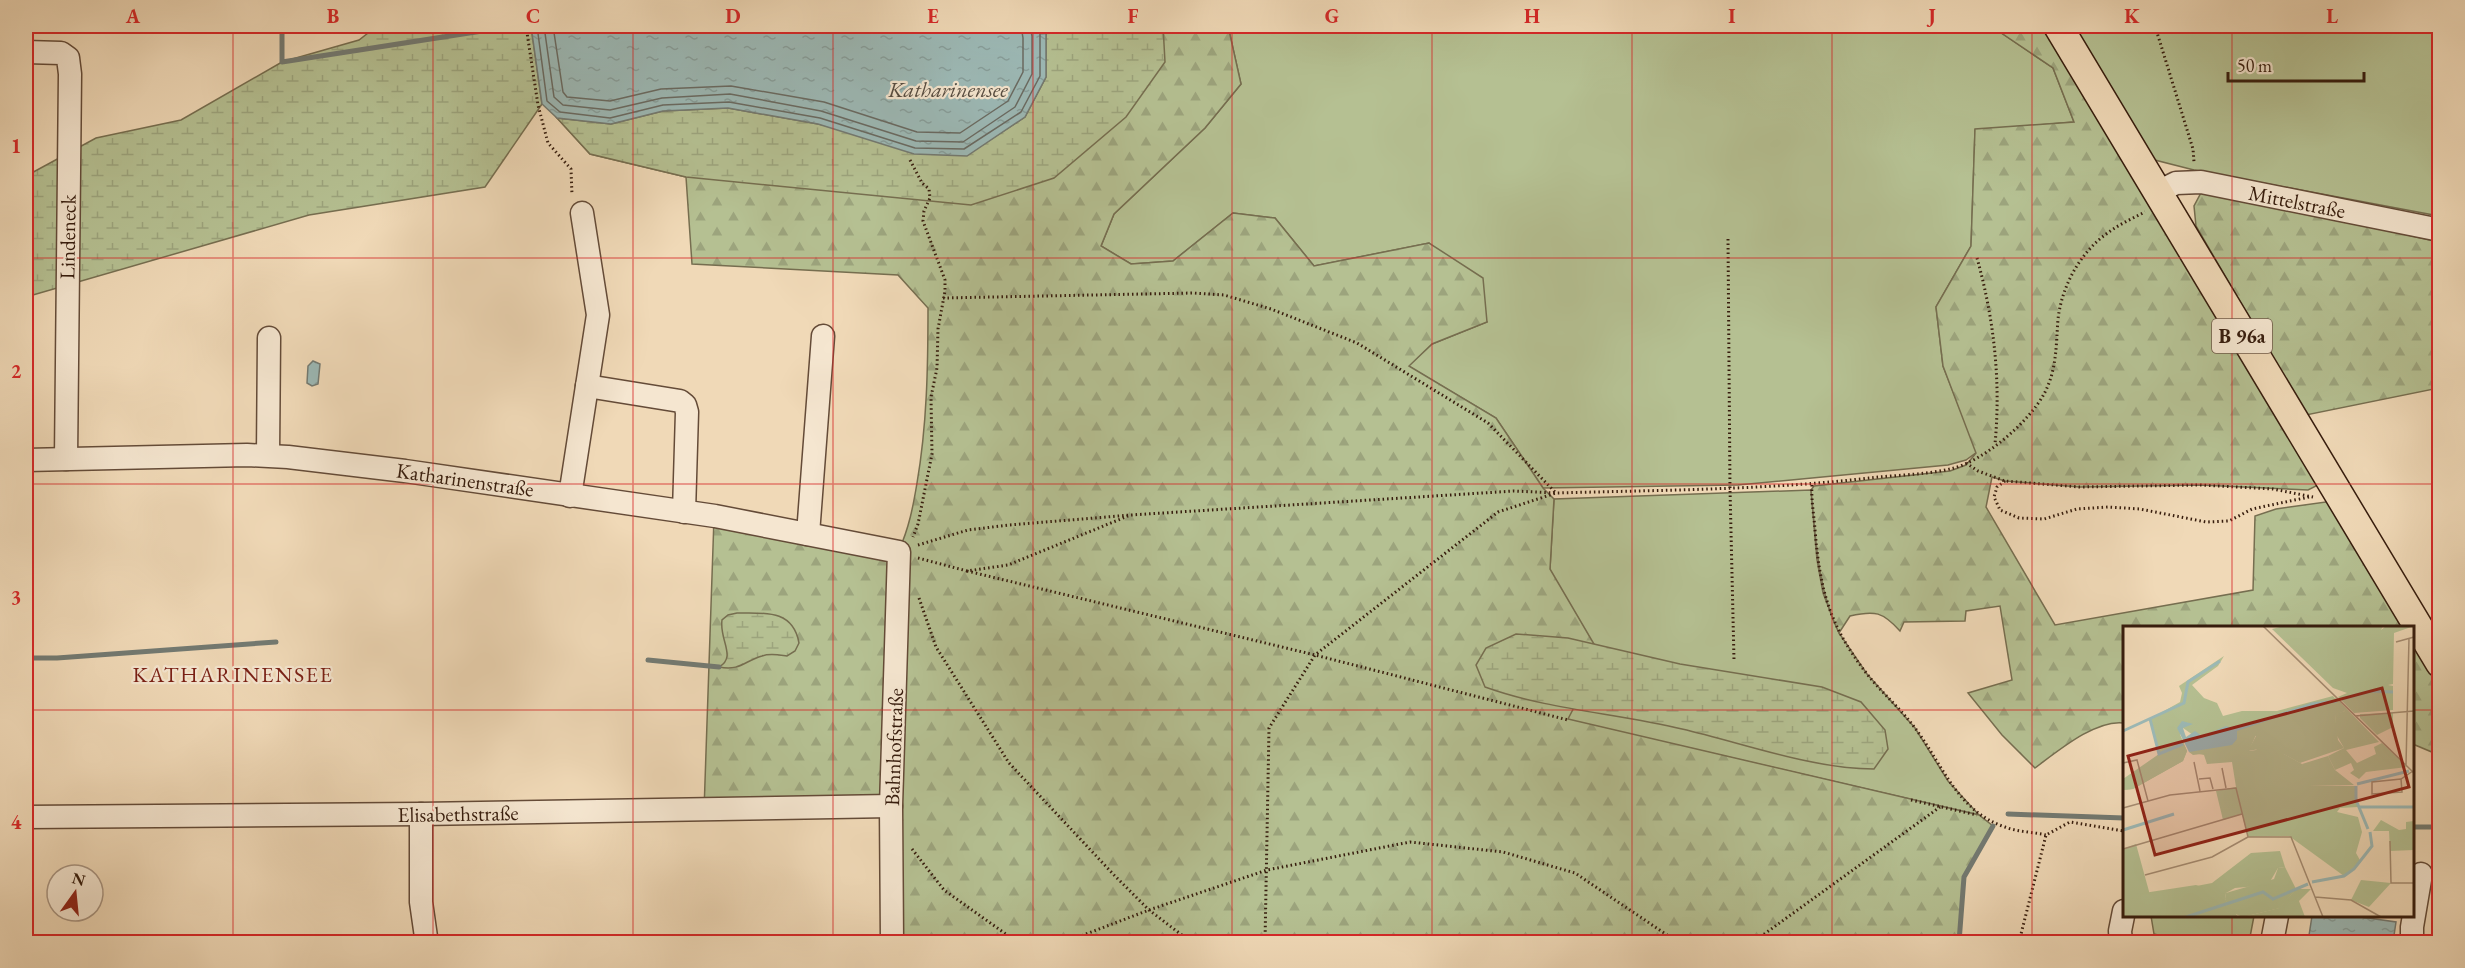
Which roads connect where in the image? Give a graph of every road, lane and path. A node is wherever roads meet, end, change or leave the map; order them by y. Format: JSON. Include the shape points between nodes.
{"nodes":[{"id":1,"x":526,"y":26,"type":"edge"},
{"id":2,"x":2058,"y":26,"type":"edge"},
{"id":3,"x":2155,"y":26,"type":"edge"},
{"id":4,"x":26,"y":52,"type":"edge"},
{"id":5,"x":910,"y":160,"type":"dead end"},
{"id":6,"x":2194,"y":182,"type":"junction"},
{"id":7,"x":2156,"y":193,"type":"junction"},
{"id":8,"x":582,"y":213,"type":"joint"},
{"id":9,"x":2439,"y":230,"type":"edge"},
{"id":10,"x":1728,"y":239,"type":"dead end"},
{"id":11,"x":1977,"y":258,"type":"dead end"},
{"id":12,"x":943,"y":298,"type":"junction"},
{"id":13,"x":823,"y":336,"type":"dead end"},
{"id":14,"x":269,"y":338,"type":"dead end"},
{"id":15,"x":587,"y":386,"type":"junction"},
{"id":16,"x":1995,"y":446,"type":"junction"},
{"id":17,"x":268,"y":455,"type":"junction"},
{"id":18,"x":66,"y":459,"type":"junction"},
{"id":19,"x":26,"y":460,"type":"edge"},
{"id":20,"x":1966,"y":463,"type":"junction"},
{"id":21,"x":2005,"y":481,"type":"junction"},
{"id":22,"x":1812,"y":485,"type":"junction"},
{"id":23,"x":1730,"y":489,"type":"junction"},
{"id":24,"x":1556,"y":493,"type":"junction"},
{"id":25,"x":2323,"y":493,"type":"junction"},
{"id":26,"x":570,"y":496,"type":"junction"},
{"id":27,"x":684,"y":512,"type":"junction"},
{"id":28,"x":1131,"y":515,"type":"junction"},
{"id":29,"x":808,"y":534,"type":"junction"},
{"id":30,"x":903,"y":551,"type":"junction"},
{"id":31,"x":967,"y":571,"type":"junction"},
{"id":32,"x":918,"y":596,"type":"dead end"},
{"id":33,"x":2414,"y":626,"type":"edge"},
{"id":34,"x":2414,"y":626,"type":"edge"},
{"id":35,"x":1314,"y":655,"type":"junction"},
{"id":36,"x":1734,"y":660,"type":"dead end"},
{"id":37,"x":2439,"y":663,"type":"edge"},
{"id":38,"x":1568,"y":720,"type":"dead end"},
{"id":39,"x":1911,"y":800,"type":"dead end"},
{"id":40,"x":1940,"y":807,"type":"junction"},
{"id":41,"x":421,"y":814,"type":"junction"},
{"id":42,"x":891,"y":815,"type":"junction"},
{"id":43,"x":1979,"y":815,"type":"junction"},
{"id":44,"x":26,"y":816,"type":"edge"},
{"id":45,"x":2123,"y":831,"type":"edge"},
{"id":46,"x":2046,"y":835,"type":"junction"},
{"id":47,"x":1267,"y":870,"type":"junction"},
{"id":48,"x":2424,"y":873,"type":"edge"},
{"id":49,"x":1149,"y":910,"type":"junction"},
{"id":50,"x":2123,"y":916,"type":"edge"},
{"id":51,"x":2277,"y":917,"type":"edge"},
{"id":52,"x":426,"y":937,"type":"dead end"},
{"id":53,"x":1670,"y":937,"type":"junction"},
{"id":54,"x":1755,"y":941,"type":"edge"},
{"id":55,"x":892,"y":942,"type":"edge"},
{"id":56,"x":1017,"y":942,"type":"edge"},
{"id":57,"x":1065,"y":942,"type":"edge"},
{"id":58,"x":1191,"y":942,"type":"edge"},
{"id":59,"x":1265,"y":942,"type":"edge"},
{"id":60,"x":1673,"y":942,"type":"edge"},
{"id":61,"x":1682,"y":942,"type":"edge"},
{"id":62,"x":1748,"y":942,"type":"edge"},
{"id":63,"x":2019,"y":942,"type":"edge"},
{"id":64,"x":2121,"y":942,"type":"edge"},
{"id":65,"x":2272,"y":942,"type":"edge"},
{"id":66,"x":2412,"y":942,"type":"edge"}],
"edges":[{"from":1,"to":8,"type":"path","via":[[548,143],[571,169],[572,206]]},
{"from":2,"to":7,"type":"main road","number":"B 96a"},
{"from":3,"to":6,"type":"path","via":[[2193,149]]},
{"from":4,"to":18,"type":"street","name":"Lindeneck","via":[[61,53],[68,58],[70,74]]},
{"from":5,"to":12,"type":"path","via":[[929,189],[930,198],[922,216],[945,280]]},
{"from":6,"to":7,"type":"street","name":"Mittelstraße","via":[[2176,183]]},
{"from":6,"to":9,"type":"street","name":"Mittelstraße"},
{"from":7,"to":16,"type":"path","via":[[2145,212],[2108,232],[2078,262],[2061,307],[2054,369],[2043,395]]},
{"from":7,"to":25,"type":"main road","number":"B 96a"},
{"from":8,"to":15,"type":"street","via":[[598,315]]},
{"from":10,"to":23,"type":"path"},
{"from":11,"to":16,"type":"path","via":[[1997,360]]},
{"from":12,"to":24,"type":"path","via":[[1193,293],[1224,295],[1271,309],[1357,343],[1488,423]]},
{"from":12,"to":30,"type":"path","via":[[931,397],[932,453],[918,524]]},
{"from":13,"to":29,"type":"street"},
{"from":14,"to":17,"type":"street"},
{"from":15,"to":26,"type":"street"},
{"from":15,"to":27,"type":"street","via":[[685,405]]},
{"from":16,"to":20,"type":"path"},
{"from":17,"to":18,"type":"street","name":"Katharinenstraße"},
{"from":17,"to":26,"type":"street","name":"Katharinenstraße"},
{"from":18,"to":19,"type":"street","name":"Katharinenstraße"},
{"from":20,"to":21,"type":"path"},
{"from":20,"to":22,"type":"path","via":[[1950,469]]},
{"from":21,"to":25,"type":"path","via":[[2080,487],[2200,486]]},
{"from":21,"to":25,"type":"path","via":[[1997,487],[1994,497],[2000,510],[2019,518],[2044,519],[2077,509],[2108,507],[2218,522],[2252,509]]},
{"from":22,"to":23,"type":"path"},
{"from":22,"to":43,"type":"path","via":[[1823,593],[1839,633],[1867,674],[1915,728],[1948,781]]},
{"from":23,"to":24,"type":"path"},
{"from":23,"to":36,"type":"path"},
{"from":24,"to":28,"type":"path","via":[[1514,491]]},
{"from":24,"to":35,"type":"path","via":[[1498,512]]},
{"from":25,"to":34,"type":"main road","number":"B 96a"},
{"from":26,"to":27,"type":"street","name":"Katharinenstraße"},
{"from":27,"to":29,"type":"street","name":"Katharinenstraße"},
{"from":28,"to":30,"type":"path","via":[[968,530]]},
{"from":28,"to":31,"type":"path","via":[[1014,563]]},
{"from":29,"to":30,"type":"street","name":"Katharinenstraße"},
{"from":30,"to":31,"type":"path"},
{"from":30,"to":42,"type":"street","name":"Bahnhofstraße"},
{"from":31,"to":35,"type":"path"},
{"from":32,"to":49,"type":"path","via":[[936,647],[1009,763]]},
{"from":33,"to":37,"type":"main road","number":"B 96a"},
{"from":35,"to":38,"type":"path"},
{"from":35,"to":47,"type":"path","via":[[1269,728]]},
{"from":39,"to":40,"type":"path"},
{"from":40,"to":43,"type":"path"},
{"from":40,"to":54,"type":"path"},
{"from":41,"to":42,"type":"street","name":"Elisabethstraße"},
{"from":41,"to":44,"type":"street","name":"Elisabethstraße"},
{"from":41,"to":52,"type":"street","via":[[421,902]]},
{"from":42,"to":55,"type":"street","name":"Bahnhofstraße"},
{"from":42,"to":56,"type":"path","via":[[944,890]]},
{"from":43,"to":46,"type":"path","via":[[2006,828]]},
{"from":45,"to":46,"type":"path","via":[[2070,822]]},
{"from":46,"to":63,"type":"path"},
{"from":47,"to":49,"type":"path"},
{"from":47,"to":53,"type":"path","via":[[1410,842],[1503,852],[1575,873]]},
{"from":47,"to":59,"type":"path"},
{"from":48,"to":66,"type":"street"},
{"from":49,"to":57,"type":"path"},
{"from":49,"to":58,"type":"path"},
{"from":50,"to":64,"type":"street"},
{"from":51,"to":65,"type":"street"},
{"from":53,"to":60,"type":"path"},
{"from":53,"to":61,"type":"path"},
{"from":54,"to":62,"type":"path"}]}
